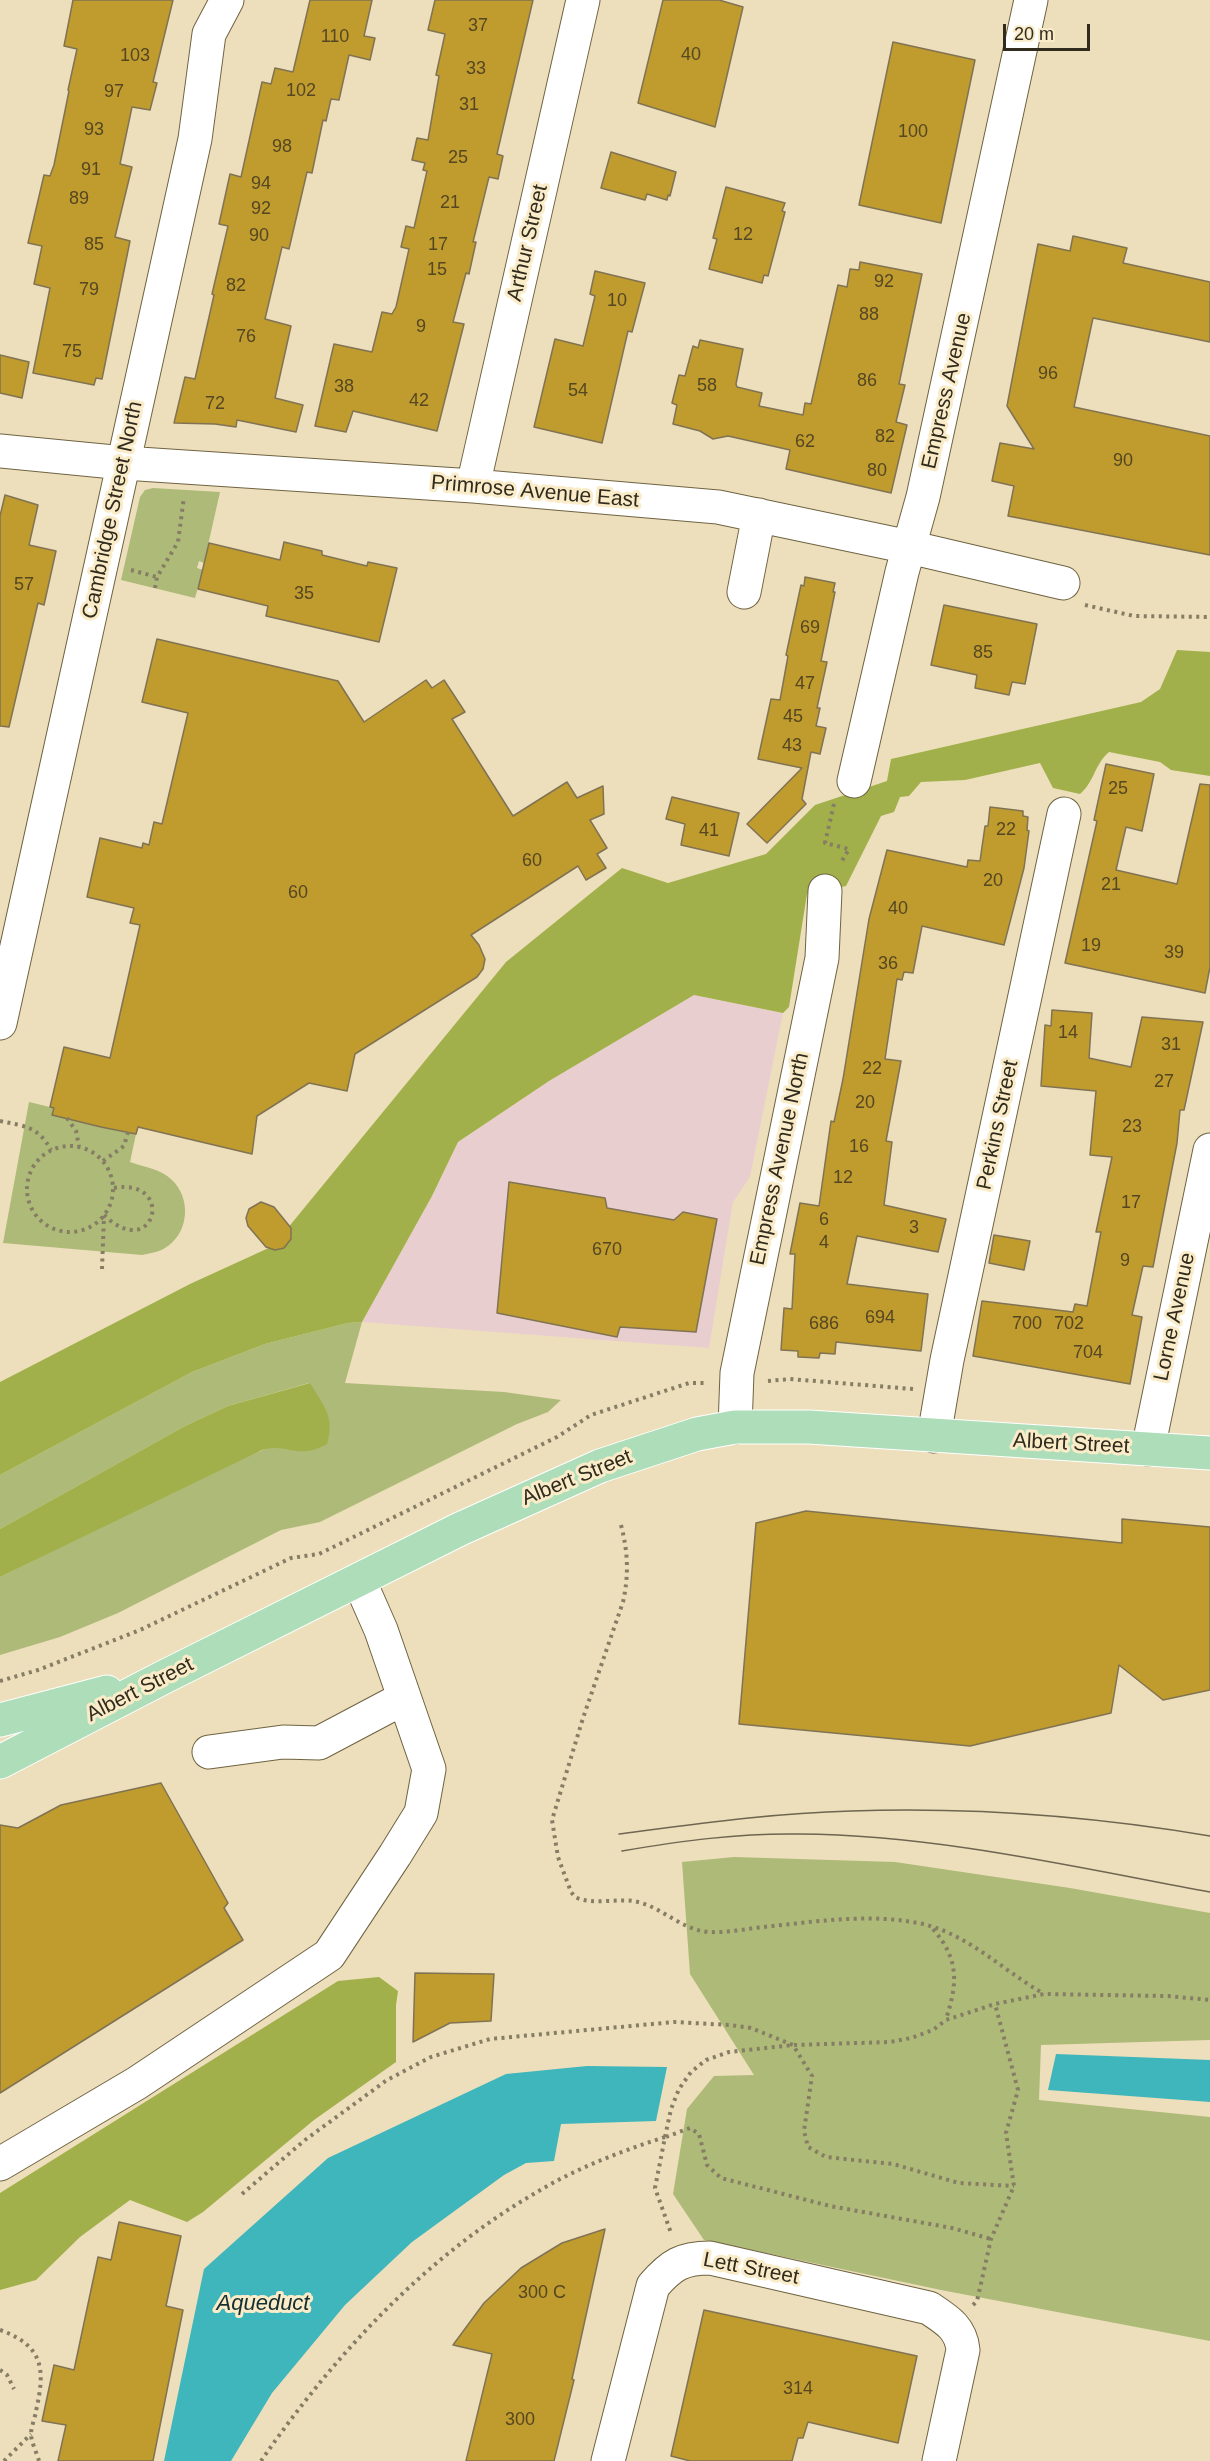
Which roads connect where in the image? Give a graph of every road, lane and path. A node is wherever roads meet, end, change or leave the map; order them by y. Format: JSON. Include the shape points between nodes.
{"nodes":[{"id":1,"x":227,"y":0,"type":"edge"},
{"id":2,"x":583,"y":0,"type":"edge"},
{"id":3,"x":1031,"y":0,"type":"edge"},
{"id":4,"x":0,"y":451,"type":"edge"},
{"id":5,"x":124,"y":463,"type":"junction"},
{"id":6,"x":473,"y":486,"type":"junction"},
{"id":7,"x":185,"y":490,"type":"dead end"},
{"id":8,"x":759,"y":515,"type":"junction"},
{"id":9,"x":909,"y":547,"type":"junction"},
{"id":10,"x":124,"y":569,"type":"dead end"},
{"id":11,"x":157,"y":576,"type":"junction"},
{"id":12,"x":1063,"y":583,"type":"joint"},
{"id":13,"x":155,"y":588,"type":"dead end"},
{"id":14,"x":744,"y":592,"type":"dead end"},
{"id":15,"x":1210,"y":617,"type":"edge"},
{"id":16,"x":845,"y":789,"type":"joint"},
{"id":17,"x":1064,"y":814,"type":"dead end"},
{"id":18,"x":825,"y":891,"type":"joint"},
{"id":19,"x":0,"y":1023,"type":"edge"},
{"id":20,"x":67,"y":1118,"type":"dead end"},
{"id":21,"x":0,"y":1121,"type":"edge"},
{"id":22,"x":128,"y":1132,"type":"dead end"},
{"id":23,"x":78,"y":1146,"type":"junction"},
{"id":24,"x":51,"y":1150,"type":"junction"},
{"id":25,"x":1210,"y":1150,"type":"edge"},
{"id":26,"x":103,"y":1161,"type":"junction"},
{"id":27,"x":113,"y":1188,"type":"junction"},
{"id":28,"x":104,"y":1215,"type":"junction"},
{"id":29,"x":102,"y":1269,"type":"dead end"},
{"id":30,"x":771,"y":1381,"type":"dead end"},
{"id":31,"x":698,"y":1383,"type":"dead end"},
{"id":32,"x":941,"y":1392,"type":"junction"},
{"id":33,"x":735,"y":1427,"type":"junction"},
{"id":34,"x":934,"y":1436,"type":"junction"},
{"id":35,"x":1148,"y":1449,"type":"junction"},
{"id":36,"x":1210,"y":1453,"type":"edge"},
{"id":37,"x":621,"y":1525,"type":"dead end"},
{"id":38,"x":359,"y":1580,"type":"junction"},
{"id":39,"x":164,"y":1677,"type":"junction"},
{"id":40,"x":0,"y":1681,"type":"edge"},
{"id":41,"x":404,"y":1698,"type":"junction"},
{"id":42,"x":0,"y":1719,"type":"edge"},
{"id":43,"x":209,"y":1752,"type":"dead end"},
{"id":44,"x":0,"y":1762,"type":"edge"},
{"id":45,"x":931,"y":1926,"type":"junction"},
{"id":46,"x":1044,"y":1994,"type":"junction"},
{"id":47,"x":1210,"y":2000,"type":"edge"},
{"id":48,"x":995,"y":2004,"type":"junction"},
{"id":49,"x":946,"y":2020,"type":"junction"},
{"id":50,"x":793,"y":2045,"type":"junction"},
{"id":51,"x":665,"y":2137,"type":"junction"},
{"id":52,"x":0,"y":2164,"type":"edge"},
{"id":53,"x":1014,"y":2186,"type":"junction"},
{"id":54,"x":242,"y":2194,"type":"dead end"},
{"id":55,"x":991,"y":2239,"type":"junction"},
{"id":56,"x":677,"y":2263,"type":"junction"},
{"id":57,"x":942,"y":2317,"type":"junction"},
{"id":58,"x":0,"y":2330,"type":"edge"},
{"id":59,"x":0,"y":2370,"type":"edge"},
{"id":60,"x":14,"y":2389,"type":"dead end"},
{"id":61,"x":31,"y":2434,"type":"junction"},
{"id":62,"x":4,"y":2461,"type":"edge"},
{"id":63,"x":39,"y":2461,"type":"edge"},
{"id":64,"x":261,"y":2461,"type":"edge"},
{"id":65,"x":608,"y":2461,"type":"edge"},
{"id":66,"x":939,"y":2461,"type":"edge"}],
"edges":[{"from":1,"to":5,"type":"street","name":"Cambridge Street North","via":[[209,34],[195,139]]},
{"from":2,"to":6,"type":"street","name":"Arthur Street"},
{"from":3,"to":9,"type":"street","name":"Empress Avenue"},
{"from":4,"to":5,"type":"street","name":"Primrose Avenue East"},
{"from":5,"to":6,"type":"street","name":"Primrose Avenue East"},
{"from":5,"to":19,"type":"street","name":"Cambridge Street North"},
{"from":6,"to":8,"type":"street","name":"Primrose Avenue East","via":[[718,507]]},
{"from":7,"to":11,"type":"path","via":[[178,542]]},
{"from":8,"to":9,"type":"street","name":"Primrose Avenue East"},
{"from":8,"to":14,"type":"street"},
{"from":9,"to":12,"type":"street","name":"Primrose Avenue East"},
{"from":9,"to":16,"type":"street","name":"Empress Avenue"},
{"from":10,"to":11,"type":"path"},
{"from":11,"to":13,"type":"path"},
{"from":12,"to":15,"type":"path","via":[[1073,601],[1111,612],[1154,618]]},
{"from":16,"to":18,"type":"path","via":[[825,843],[849,849]]},
{"from":17,"to":32,"type":"street","name":"Perkins Street"},
{"from":18,"to":33,"type":"street","name":"Empress Avenue North","via":[[822,958],[737,1373]]},
{"from":20,"to":23,"type":"path","via":[[76,1131]]},
{"from":21,"to":24,"type":"path","via":[[32,1128]]},
{"from":22,"to":26,"type":"path","via":[[124,1146]]},
{"from":23,"to":24,"type":"path"},
{"from":23,"to":26,"type":"path"},
{"from":24,"to":28,"type":"path","via":[[39,1158],[27,1182],[27,1196],[36,1215],[66,1232],[93,1225]]},
{"from":25,"to":35,"type":"street","name":"Lorne Avenue"},
{"from":26,"to":27,"type":"path"},
{"from":27,"to":28,"type":"path"},
{"from":27,"to":28,"type":"path","via":[[134,1188],[146,1193],[153,1214],[139,1230],[127,1231]]},
{"from":28,"to":29,"type":"path"},
{"from":30,"to":32,"type":"path"},
{"from":31,"to":40,"type":"path","via":[[591,1415],[557,1437],[319,1554],[291,1558],[140,1630]]},
{"from":32,"to":34,"type":"street","name":"Perkins Street"},
{"from":33,"to":34,"type":"main road","name":"Albert Street","via":[[809,1427]]},
{"from":33,"to":38,"type":"main road","name":"Albert Street","via":[[697,1434],[600,1466]]},
{"from":34,"to":35,"type":"main road","name":"Albert Street"},
{"from":35,"to":36,"type":"main road","name":"Albert Street"},
{"from":37,"to":45,"type":"path","via":[[628,1582],[552,1820],[558,1857],[571,1892],[578,1899],[636,1901],[653,1906],[682,1924],[707,1932],[825,1920],[875,1919]]},
{"from":38,"to":39,"type":"main road","name":"Albert Street"},
{"from":38,"to":41,"type":"street"},
{"from":39,"to":42,"type":"main road"},
{"from":39,"to":44,"type":"main road","name":"Albert Street"},
{"from":41,"to":43,"type":"street","via":[[319,1743],[282,1742]]},
{"from":41,"to":52,"type":"street","via":[[429,1769],[421,1813],[329,1955],[137,2083]]},
{"from":45,"to":46,"type":"path","via":[[975,1947]]},
{"from":45,"to":49,"type":"path","via":[[946,1943],[952,1960],[953,1997]]},
{"from":46,"to":47,"type":"path"},
{"from":46,"to":48,"type":"path"},
{"from":48,"to":49,"type":"path"},
{"from":48,"to":53,"type":"path","via":[[1018,2090],[1006,2133]]},
{"from":49,"to":50,"type":"path","via":[[933,2030],[890,2042]]},
{"from":50,"to":51,"type":"path","via":[[729,2052],[706,2060],[679,2088]]},
{"from":50,"to":53,"type":"path","via":[[812,2076],[804,2131],[808,2147],[826,2157],[894,2164],[959,2183]]},
{"from":50,"to":54,"type":"path","via":[[751,2028],[674,2022],[490,2038],[460,2046],[387,2080],[305,2140]]},
{"from":51,"to":55,"type":"path","via":[[690,2128],[699,2134],[707,2165],[721,2178],[830,2206]]},
{"from":51,"to":56,"type":"path","via":[[655,2188]]},
{"from":51,"to":64,"type":"path","via":[[617,2152],[532,2194],[462,2243],[354,2344]]},
{"from":53,"to":55,"type":"path"},
{"from":55,"to":57,"type":"path","via":[[977,2301]]},
{"from":56,"to":57,"type":"street","name":"Lett Street","via":[[710,2258]]},
{"from":56,"to":65,"type":"street","name":"Lett Street","via":[[653,2286]]},
{"from":57,"to":66,"type":"street","via":[[962,2339],[963,2350]]},
{"from":58,"to":61,"type":"path","via":[[25,2344],[41,2365],[42,2385]]},
{"from":59,"to":60,"type":"path"},
{"from":61,"to":62,"type":"path"},
{"from":61,"to":63,"type":"path"}]}
